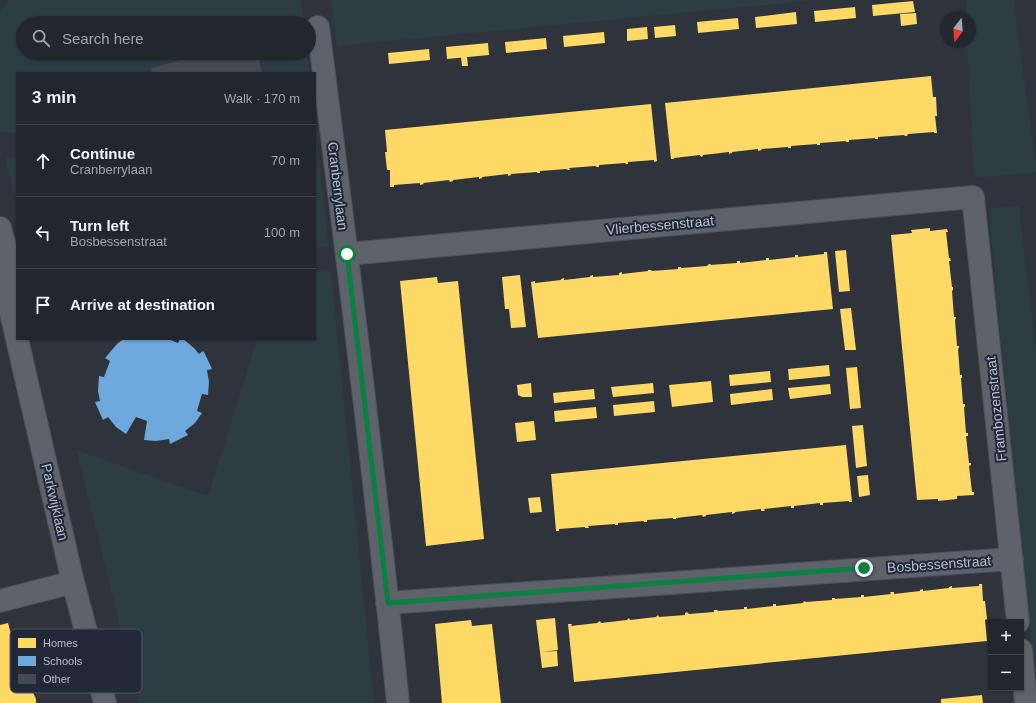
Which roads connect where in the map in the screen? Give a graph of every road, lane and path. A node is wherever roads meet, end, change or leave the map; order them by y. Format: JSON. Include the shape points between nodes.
{"nodes":[{"id":1,"x":318,"y":27,"type":"dead end"},
{"id":2,"x":973,"y":197,"type":"joint"},
{"id":3,"x":0,"y":228,"type":"edge"},
{"id":4,"x":347,"y":254,"type":"junction"},
{"id":5,"x":4,"y":295,"type":"edge"},
{"id":6,"x":1012,"y":559,"type":"junction"},
{"id":7,"x":73,"y":582,"type":"junction"},
{"id":8,"x":0,"y":601,"type":"edge"},
{"id":9,"x":388,"y":603,"type":"junction"},
{"id":10,"x":1018,"y":619,"type":"edge"},
{"id":11,"x":85,"y":629,"type":"edge"},
{"id":12,"x":1021,"y":655,"type":"edge"},
{"id":13,"x":102,"y":693,"type":"edge"},
{"id":14,"x":105,"y":703,"type":"edge"},
{"id":15,"x":398,"y":703,"type":"edge"},
{"id":16,"x":1026,"y":703,"type":"edge"}],
"edges":[{"from":1,"to":4,"type":"street","name":"Cranberrylaan"},
{"from":2,"to":4,"type":"street","name":"Vlierbessenstraat"},
{"from":2,"to":6,"type":"street","name":"Frambozenstraat"},
{"from":3,"to":5,"type":"street","name":"Parkwijklaan","via":[[5,246]]},
{"from":4,"to":9,"type":"street","name":"Cranberrylaan"},
{"from":5,"to":7,"type":"street","name":"Parkwijklaan"},
{"from":6,"to":9,"type":"street","name":"Bosbessenstraat"},
{"from":6,"to":10,"type":"street","name":"Frambozenstraat"},
{"from":7,"to":8,"type":"street"},
{"from":7,"to":11,"type":"street","name":"Parkwijklaan"},
{"from":9,"to":15,"type":"street","name":"Cranberrylaan"},
{"from":12,"to":16,"type":"street"},
{"from":13,"to":14,"type":"street","name":"Parkwijklaan"}]}
